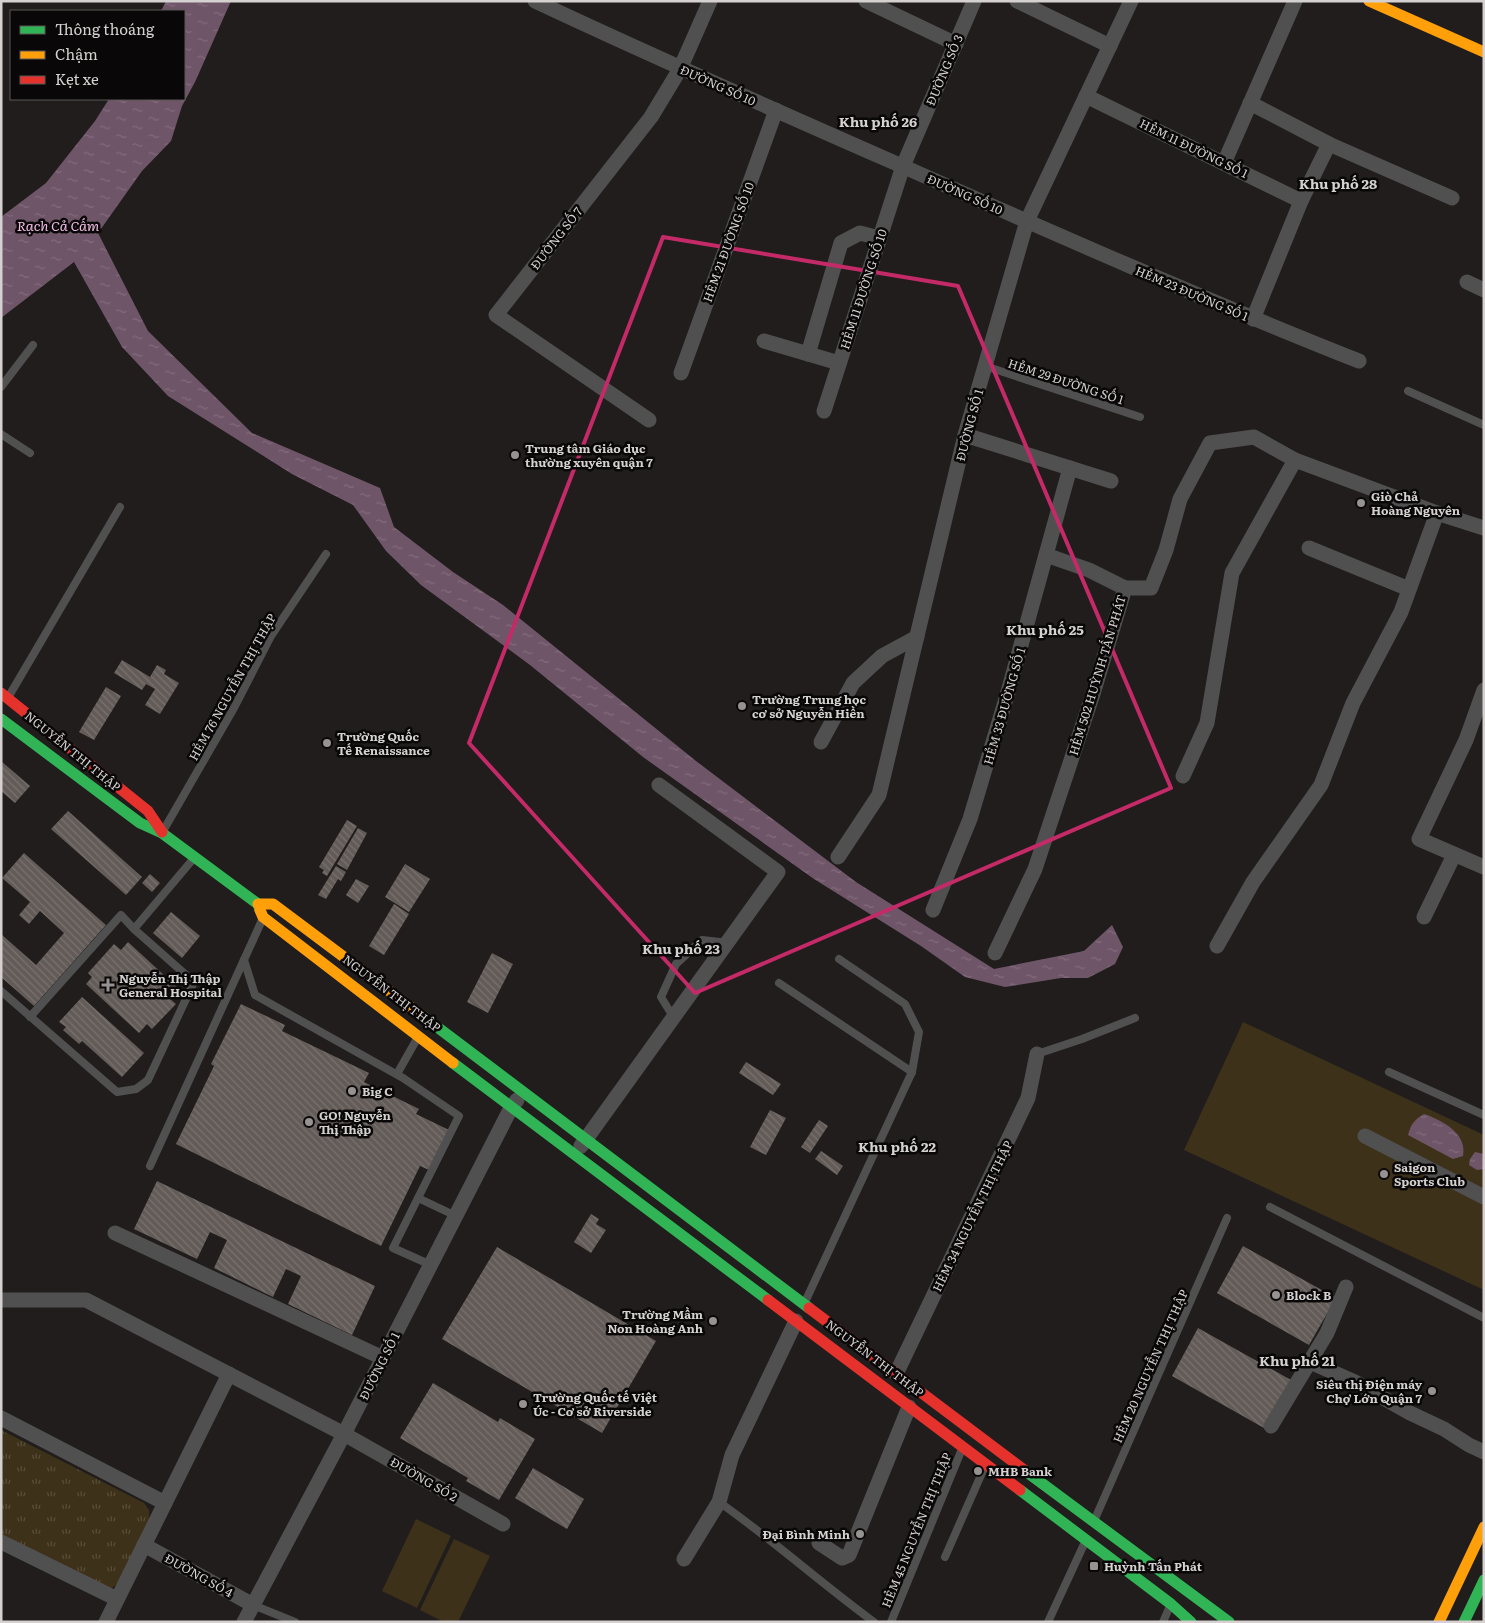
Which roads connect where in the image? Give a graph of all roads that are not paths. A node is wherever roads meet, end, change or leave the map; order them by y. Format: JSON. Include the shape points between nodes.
{"nodes":[{"id":1,"x":535,"y":1,"type":"edge"},
{"id":2,"x":710,"y":1,"type":"edge"},
{"id":3,"x":866,"y":1,"type":"edge"},
{"id":4,"x":974,"y":1,"type":"edge"},
{"id":5,"x":1017,"y":1,"type":"edge"},
{"id":6,"x":1131,"y":1,"type":"edge"},
{"id":7,"x":1295,"y":1,"type":"edge"},
{"id":8,"x":1369,"y":1,"type":"edge"},
{"id":9,"x":562,"y":7,"type":"edge"},
{"id":10,"x":956,"y":44,"type":"junction"},
{"id":11,"x":1110,"y":46,"type":"junction"},
{"id":12,"x":1484,"y":52,"type":"edge"},
{"id":13,"x":680,"y":69,"type":"junction"},
{"id":14,"x":1086,"y":96,"type":"junction"},
{"id":15,"x":1250,"y":103,"type":"junction"},
{"id":16,"x":776,"y":110,"type":"junction"},
{"id":17,"x":1329,"y":144,"type":"junction"},
{"id":18,"x":1224,"y":163,"type":"junction"},
{"id":19,"x":903,"y":166,"type":"junction"},
{"id":20,"x":1452,"y":198,"type":"dead end"},
{"id":21,"x":1302,"y":201,"type":"junction"},
{"id":22,"x":1027,"y":222,"type":"junction"},
{"id":23,"x":879,"y":238,"type":"junction"},
{"id":24,"x":1467,"y":282,"type":"dead end"},
{"id":25,"x":1484,"y":290,"type":"edge"},
{"id":26,"x":1253,"y":319,"type":"junction"},
{"id":27,"x":764,"y":341,"type":"dead end"},
{"id":28,"x":33,"y":345,"type":"dead end"},
{"id":29,"x":808,"y":354,"type":"junction"},
{"id":30,"x":1359,"y":360,"type":"dead end"},
{"id":31,"x":839,"y":363,"type":"junction"},
{"id":32,"x":985,"y":366,"type":"junction"},
{"id":33,"x":680,"y":373,"type":"dead end"},
{"id":34,"x":1,"y":387,"type":"edge"},
{"id":35,"x":1408,"y":391,"type":"dead end"},
{"id":36,"x":824,"y":411,"type":"dead end"},
{"id":37,"x":1140,"y":417,"type":"dead end"},
{"id":38,"x":649,"y":420,"type":"dead end"},
{"id":39,"x":1484,"y":425,"type":"edge"},
{"id":40,"x":1,"y":434,"type":"edge"},
{"id":41,"x":965,"y":436,"type":"junction"},
{"id":42,"x":30,"y":454,"type":"dead end"},
{"id":43,"x":1295,"y":460,"type":"junction"},
{"id":44,"x":1070,"y":468,"type":"junction"},
{"id":45,"x":1111,"y":481,"type":"dead end"},
{"id":46,"x":120,"y":507,"type":"dead end"},
{"id":47,"x":1437,"y":513,"type":"junction"},
{"id":48,"x":1484,"y":528,"type":"edge"},
{"id":49,"x":1309,"y":548,"type":"dead end"},
{"id":50,"x":326,"y":554,"type":"dead end"},
{"id":51,"x":1046,"y":555,"type":"junction"},
{"id":52,"x":1125,"y":588,"type":"junction"},
{"id":53,"x":1409,"y":589,"type":"junction"},
{"id":54,"x":917,"y":637,"type":"junction"},
{"id":55,"x":1484,"y":690,"type":"edge"},
{"id":56,"x":4,"y":695,"type":"edge"},
{"id":57,"x":1,"y":719,"type":"edge"},
{"id":58,"x":821,"y":742,"type":"dead end"},
{"id":59,"x":1184,"y":776,"type":"dead end"},
{"id":60,"x":658,"y":785,"type":"dead end"},
{"id":61,"x":162,"y":832,"type":"junction"},
{"id":62,"x":1454,"y":855,"type":"junction"},
{"id":63,"x":838,"y":857,"type":"dead end"},
{"id":64,"x":195,"y":858,"type":"junction"},
{"id":65,"x":1484,"y":867,"type":"edge"},
{"id":66,"x":258,"y":904,"type":"junction"},
{"id":67,"x":932,"y":910,"type":"dead end"},
{"id":68,"x":263,"y":917,"type":"junction"},
{"id":69,"x":1424,"y":917,"type":"dead end"},
{"id":70,"x":134,"y":929,"type":"junction"},
{"id":71,"x":728,"y":943,"type":"junction"},
{"id":72,"x":1217,"y":946,"type":"dead end"},
{"id":73,"x":995,"y":953,"type":"dead end"},
{"id":74,"x":838,"y":959,"type":"dead end"},
{"id":75,"x":244,"y":960,"type":"junction"},
{"id":76,"x":779,"y":983,"type":"dead end"},
{"id":77,"x":1,"y":992,"type":"edge"},
{"id":78,"x":30,"y":1017,"type":"junction"},
{"id":79,"x":674,"y":1018,"type":"junction"},
{"id":80,"x":1135,"y":1018,"type":"dead end"},
{"id":81,"x":419,"y":1037,"type":"junction"},
{"id":82,"x":1037,"y":1054,"type":"joint"},
{"id":83,"x":912,"y":1072,"type":"junction"},
{"id":84,"x":1389,"y":1072,"type":"dead end"},
{"id":85,"x":397,"y":1074,"type":"junction"},
{"id":86,"x":522,"y":1092,"type":"junction"},
{"id":87,"x":511,"y":1108,"type":"junction"},
{"id":88,"x":1484,"y":1115,"type":"edge"},
{"id":89,"x":1365,"y":1136,"type":"dead end"},
{"id":90,"x":586,"y":1140,"type":"junction"},
{"id":91,"x":574,"y":1155,"type":"junction"},
{"id":92,"x":150,"y":1166,"type":"dead end"},
{"id":93,"x":1484,"y":1196,"type":"edge"},
{"id":94,"x":418,"y":1198,"type":"junction"},
{"id":95,"x":1270,"y":1207,"type":"dead end"},
{"id":96,"x":456,"y":1216,"type":"junction"},
{"id":97,"x":1227,"y":1218,"type":"dead end"},
{"id":98,"x":115,"y":1233,"type":"dead end"},
{"id":99,"x":430,"y":1265,"type":"junction"},
{"id":100,"x":1346,"y":1287,"type":"dead end"},
{"id":101,"x":1,"y":1300,"type":"edge"},
{"id":102,"x":804,"y":1304,"type":"junction"},
{"id":103,"x":1484,"y":1318,"type":"edge"},
{"id":104,"x":796,"y":1321,"type":"junction"},
{"id":105,"x":383,"y":1358,"type":"junction"},
{"id":106,"x":1310,"y":1362,"type":"junction"},
{"id":107,"x":229,"y":1374,"type":"junction"},
{"id":108,"x":896,"y":1374,"type":"junction"},
{"id":109,"x":909,"y":1407,"type":"junction"},
{"id":110,"x":1,"y":1418,"type":"edge"},
{"id":111,"x":1271,"y":1426,"type":"dead end"},
{"id":112,"x":344,"y":1434,"type":"junction"},
{"id":113,"x":963,"y":1447,"type":"junction"},
{"id":114,"x":1484,"y":1452,"type":"edge"},
{"id":115,"x":986,"y":1465,"type":"junction"},
{"id":116,"x":719,"y":1502,"type":"junction"},
{"id":117,"x":165,"y":1503,"type":"junction"},
{"id":118,"x":1093,"y":1522,"type":"junction"},
{"id":119,"x":504,"y":1524,"type":"dead end"},
{"id":120,"x":1484,"y":1527,"type":"edge"},
{"id":121,"x":1086,"y":1539,"type":"junction"},
{"id":122,"x":1,"y":1542,"type":"edge"},
{"id":123,"x":820,"y":1544,"type":"dead end"},
{"id":124,"x":144,"y":1545,"type":"junction"},
{"id":125,"x":1480,"y":1545,"type":"edge"},
{"id":126,"x":945,"y":1557,"type":"dead end"},
{"id":127,"x":684,"y":1559,"type":"dead end"},
{"id":128,"x":1484,"y":1580,"type":"edge"},
{"id":129,"x":117,"y":1599,"type":"junction"},
{"id":130,"x":1171,"y":1604,"type":"junction"},
{"id":131,"x":253,"y":1605,"type":"junction"},
{"id":132,"x":1226,"y":1621,"type":"edge"},
{"id":133,"x":106,"y":1622,"type":"edge"},
{"id":134,"x":244,"y":1622,"type":"edge"},
{"id":135,"x":294,"y":1622,"type":"edge"},
{"id":136,"x":874,"y":1622,"type":"edge"},
{"id":137,"x":891,"y":1622,"type":"edge"},
{"id":138,"x":1048,"y":1622,"type":"edge"},
{"id":139,"x":1163,"y":1622,"type":"edge"},
{"id":140,"x":1191,"y":1622,"type":"edge"},
{"id":141,"x":1439,"y":1622,"type":"edge"},
{"id":142,"x":1464,"y":1622,"type":"edge"}],
"edges":[{"from":1,"to":9,"type":"street","name":"ĐƯỜNG SỐ 10"},
{"from":2,"to":13,"type":"street","name":"ĐƯỜNG SỐ 7"},
{"from":3,"to":10,"type":"street"},
{"from":4,"to":10,"type":"street","name":"ĐƯỜNG SỐ 3"},
{"from":5,"to":11,"type":"street"},
{"from":6,"to":11,"type":"street","name":"ĐƯỜNG SỐ 1"},
{"from":7,"to":15,"type":"street"},
{"from":8,"to":12,"type":"main road"},
{"from":9,"to":13,"type":"street","name":"ĐƯỜNG SỐ 10"},
{"from":10,"to":19,"type":"street","name":"ĐƯỜNG SỐ 3"},
{"from":11,"to":14,"type":"street","name":"ĐƯỜNG SỐ 1"},
{"from":13,"to":16,"type":"street","name":"ĐƯỜNG SỐ 10"},
{"from":13,"to":38,"type":"street","name":"ĐƯỜNG SỐ 7","via":[[650,117],[496,315]]},
{"from":14,"to":18,"type":"street","name":"HẺM 11 ĐƯỜNG SỐ 1"},
{"from":14,"to":22,"type":"street","name":"ĐƯỜNG SỐ 1"},
{"from":15,"to":17,"type":"street"},
{"from":15,"to":18,"type":"street"},
{"from":16,"to":19,"type":"street","name":"ĐƯỜNG SỐ 10"},
{"from":16,"to":33,"type":"street","name":"HẺM 21 ĐƯỜNG SỐ 10"},
{"from":17,"to":20,"type":"street"},
{"from":17,"to":21,"type":"street"},
{"from":18,"to":21,"type":"street","name":"HẺM 11 ĐƯỜNG SỐ 1"},
{"from":19,"to":22,"type":"street","name":"ĐƯỜNG SỐ 10"},
{"from":19,"to":23,"type":"street","name":"HẺM 11 ĐƯỜNG SỐ 10"},
{"from":21,"to":26,"type":"street"},
{"from":22,"to":26,"type":"street","name":"HẺM 23 ĐƯỜNG SỐ 1"},
{"from":22,"to":32,"type":"street","name":"ĐƯỜNG SỐ 1"},
{"from":23,"to":29,"type":"street","via":[[860,233],[841,243]]},
{"from":23,"to":31,"type":"street","name":"HẺM 11 ĐƯỜNG SỐ 10"},
{"from":24,"to":25,"type":"street"},
{"from":26,"to":30,"type":"street","name":"HẺM 23 ĐƯỜNG SỐ 1"},
{"from":27,"to":29,"type":"street"},
{"from":28,"to":34,"type":"lane"},
{"from":29,"to":31,"type":"street"},
{"from":31,"to":36,"type":"street","name":"HẺM 11 ĐƯỜNG SỐ 10"},
{"from":32,"to":37,"type":"lane","name":"HẺM 29 ĐƯỜNG SỐ 1"},
{"from":32,"to":41,"type":"street","name":"ĐƯỜNG SỐ 1"},
{"from":35,"to":39,"type":"lane"},
{"from":40,"to":42,"type":"lane"},
{"from":41,"to":44,"type":"street"},
{"from":41,"to":54,"type":"street","name":"ĐƯỜNG SỐ 1"},
{"from":43,"to":47,"type":"street","name":"HẺM 502 HUỲNH TẤN PHÁT"},
{"from":43,"to":52,"type":"street","name":"HẺM 502 HUỲNH TẤN PHÁT","via":[[1254,437],[1210,443],[1180,499],[1152,588]]},
{"from":43,"to":59,"type":"street","via":[[1232,573],[1207,723]]},
{"from":44,"to":45,"type":"street"},
{"from":44,"to":51,"type":"street","name":"HẺM 33 ĐƯỜNG SỐ 1"},
{"from":46,"to":56,"type":"lane"},
{"from":47,"to":48,"type":"street","name":"HẺM 502 HUỲNH TẤN PHÁT"},
{"from":47,"to":53,"type":"street"},
{"from":49,"to":53,"type":"street"},
{"from":50,"to":61,"type":"lane","name":"HẺM 76 NGUYỄN THỊ THẬP","via":[[272,636]]},
{"from":51,"to":52,"type":"street","via":[[1089,570]]},
{"from":51,"to":67,"type":"street","name":"HẺM 33 ĐƯỜNG SỐ 1","via":[[970,819]]},
{"from":52,"to":73,"type":"street","name":"HẺM 502 HUỲNH TẤN PHÁT","via":[[1034,869]]},
{"from":53,"to":72,"type":"street","via":[[1401,612],[1353,703],[1321,785],[1253,882]]},
{"from":54,"to":58,"type":"street","via":[[882,656],[853,683]]},
{"from":54,"to":63,"type":"street","name":"ĐƯỜNG SỐ 1","via":[[879,795]]},
{"from":55,"to":62,"type":"street","via":[[1466,740],[1419,839]]},
{"from":56,"to":61,"type":"main road","name":"NGUYỄN THỊ THẬP","via":[[148,811]]},
{"from":57,"to":61,"type":"main road","name":"NGUYỄN THỊ THẬP","via":[[140,823]]},
{"from":60,"to":71,"type":"street","via":[[778,872]]},
{"from":61,"to":64,"type":"main road","name":"NGUYỄN THỊ THẬP"},
{"from":62,"to":65,"type":"street"},
{"from":62,"to":69,"type":"street"},
{"from":64,"to":66,"type":"main road","name":"NGUYỄN THỊ THẬP"},
{"from":64,"to":70,"type":"lane"},
{"from":66,"to":68,"type":"main road"},
{"from":66,"to":86,"type":"main road","name":"NGUYỄN THỊ THẬP","via":[[273,904]]},
{"from":68,"to":75,"type":"lane"},
{"from":68,"to":81,"type":"main road","name":"NGUYỄN THỊ THẬP"},
{"from":70,"to":78,"type":"lane","via":[[121,915]]},
{"from":70,"to":78,"type":"lane","via":[[194,982],[148,1080],[136,1089],[117,1092]]},
{"from":71,"to":79,"type":"street"},
{"from":71,"to":79,"type":"lane","via":[[702,940],[676,964],[662,996]]},
{"from":74,"to":83,"type":"lane","via":[[905,1004],[919,1032]]},
{"from":75,"to":85,"type":"lane","via":[[256,995]]},
{"from":75,"to":92,"type":"lane"},
{"from":76,"to":83,"type":"lane"},
{"from":77,"to":78,"type":"lane"},
{"from":79,"to":90,"type":"street"},
{"from":80,"to":82,"type":"lane"},
{"from":81,"to":85,"type":"lane"},
{"from":81,"to":87,"type":"main road","name":"NGUYỄN THỊ THẬP"},
{"from":82,"to":108,"type":"street","name":"HẺM 34 NGUYỄN THỊ THẬP","via":[[1028,1098]]},
{"from":83,"to":102,"type":"lane"},
{"from":84,"to":88,"type":"lane"},
{"from":85,"to":94,"type":"lane","via":[[459,1116]]},
{"from":86,"to":87,"type":"street"},
{"from":86,"to":90,"type":"main road","name":"NGUYỄN THỊ THẬP"},
{"from":87,"to":91,"type":"main road","name":"NGUYỄN THỊ THẬP"},
{"from":87,"to":96,"type":"street","name":"ĐƯỜNG SỐ 1"},
{"from":89,"to":93,"type":"street"},
{"from":90,"to":91,"type":"street"},
{"from":90,"to":102,"type":"main road","name":"NGUYỄN THỊ THẬP"},
{"from":91,"to":104,"type":"main road","name":"NGUYỄN THỊ THẬP"},
{"from":94,"to":96,"type":"lane"},
{"from":94,"to":99,"type":"lane","via":[[393,1248]]},
{"from":95,"to":103,"type":"lane"},
{"from":96,"to":99,"type":"street","name":"ĐƯỜNG SỐ 1"},
{"from":97,"to":118,"type":"lane","name":"HẺM 20 NGUYỄN THỊ THẬP"},
{"from":98,"to":105,"type":"street"},
{"from":99,"to":105,"type":"street","name":"ĐƯỜNG SỐ 1"},
{"from":100,"to":106,"type":"street","via":[[1327,1333]]},
{"from":101,"to":107,"type":"street","name":"ĐƯỜNG SỐ 2","via":[[86,1300]]},
{"from":102,"to":108,"type":"main road","name":"NGUYỄN THỊ THẬP"},
{"from":104,"to":109,"type":"main road","name":"NGUYỄN THỊ THẬP"},
{"from":104,"to":116,"type":"street","via":[[732,1455]]},
{"from":105,"to":112,"type":"street","name":"ĐƯỜNG SỐ 1"},
{"from":106,"to":111,"type":"street"},
{"from":106,"to":114,"type":"street","via":[[1444,1428]]},
{"from":107,"to":112,"type":"street","name":"ĐƯỜNG SỐ 2"},
{"from":107,"to":117,"type":"street"},
{"from":108,"to":118,"type":"main road","name":"NGUYỄN THỊ THẬP"},
{"from":109,"to":113,"type":"main road","name":"NGUYỄN THỊ THẬP"},
{"from":109,"to":123,"type":"street","via":[[849,1555],[842,1558]]},
{"from":110,"to":117,"type":"street"},
{"from":112,"to":119,"type":"street","name":"ĐƯỜNG SỐ 2"},
{"from":112,"to":131,"type":"street","name":"ĐƯỜNG SỐ 1"},
{"from":113,"to":115,"type":"main road","name":"NGUYỄN THỊ THẬP"},
{"from":113,"to":137,"type":"lane","name":"HẺM 45 NGUYỄN THỊ THẬP"},
{"from":115,"to":121,"type":"main road","name":"NGUYỄN THỊ THẬP"},
{"from":115,"to":126,"type":"lane"},
{"from":116,"to":127,"type":"street"},
{"from":116,"to":136,"type":"lane","name":"HẺM 45 NGUYỄN THỊ THẬP"},
{"from":117,"to":124,"type":"street"},
{"from":118,"to":132,"type":"main road","name":"NGUYỄN THỊ THẬP"},
{"from":120,"to":125,"type":"main road"},
{"from":121,"to":130,"type":"main road","name":"NGUYỄN THỊ THẬP"},
{"from":121,"to":138,"type":"lane"},
{"from":122,"to":129,"type":"street"},
{"from":124,"to":129,"type":"street"},
{"from":124,"to":131,"type":"street","name":"ĐƯỜNG SỐ 4"},
{"from":125,"to":141,"type":"main road"},
{"from":128,"to":142,"type":"main road"},
{"from":129,"to":133,"type":"street"},
{"from":130,"to":139,"type":"lane"},
{"from":130,"to":140,"type":"main road","name":"NGUYỄN THỊ THẬP"},
{"from":131,"to":134,"type":"street","name":"ĐƯỜNG SỐ 1"},
{"from":131,"to":135,"type":"lane"}]}
